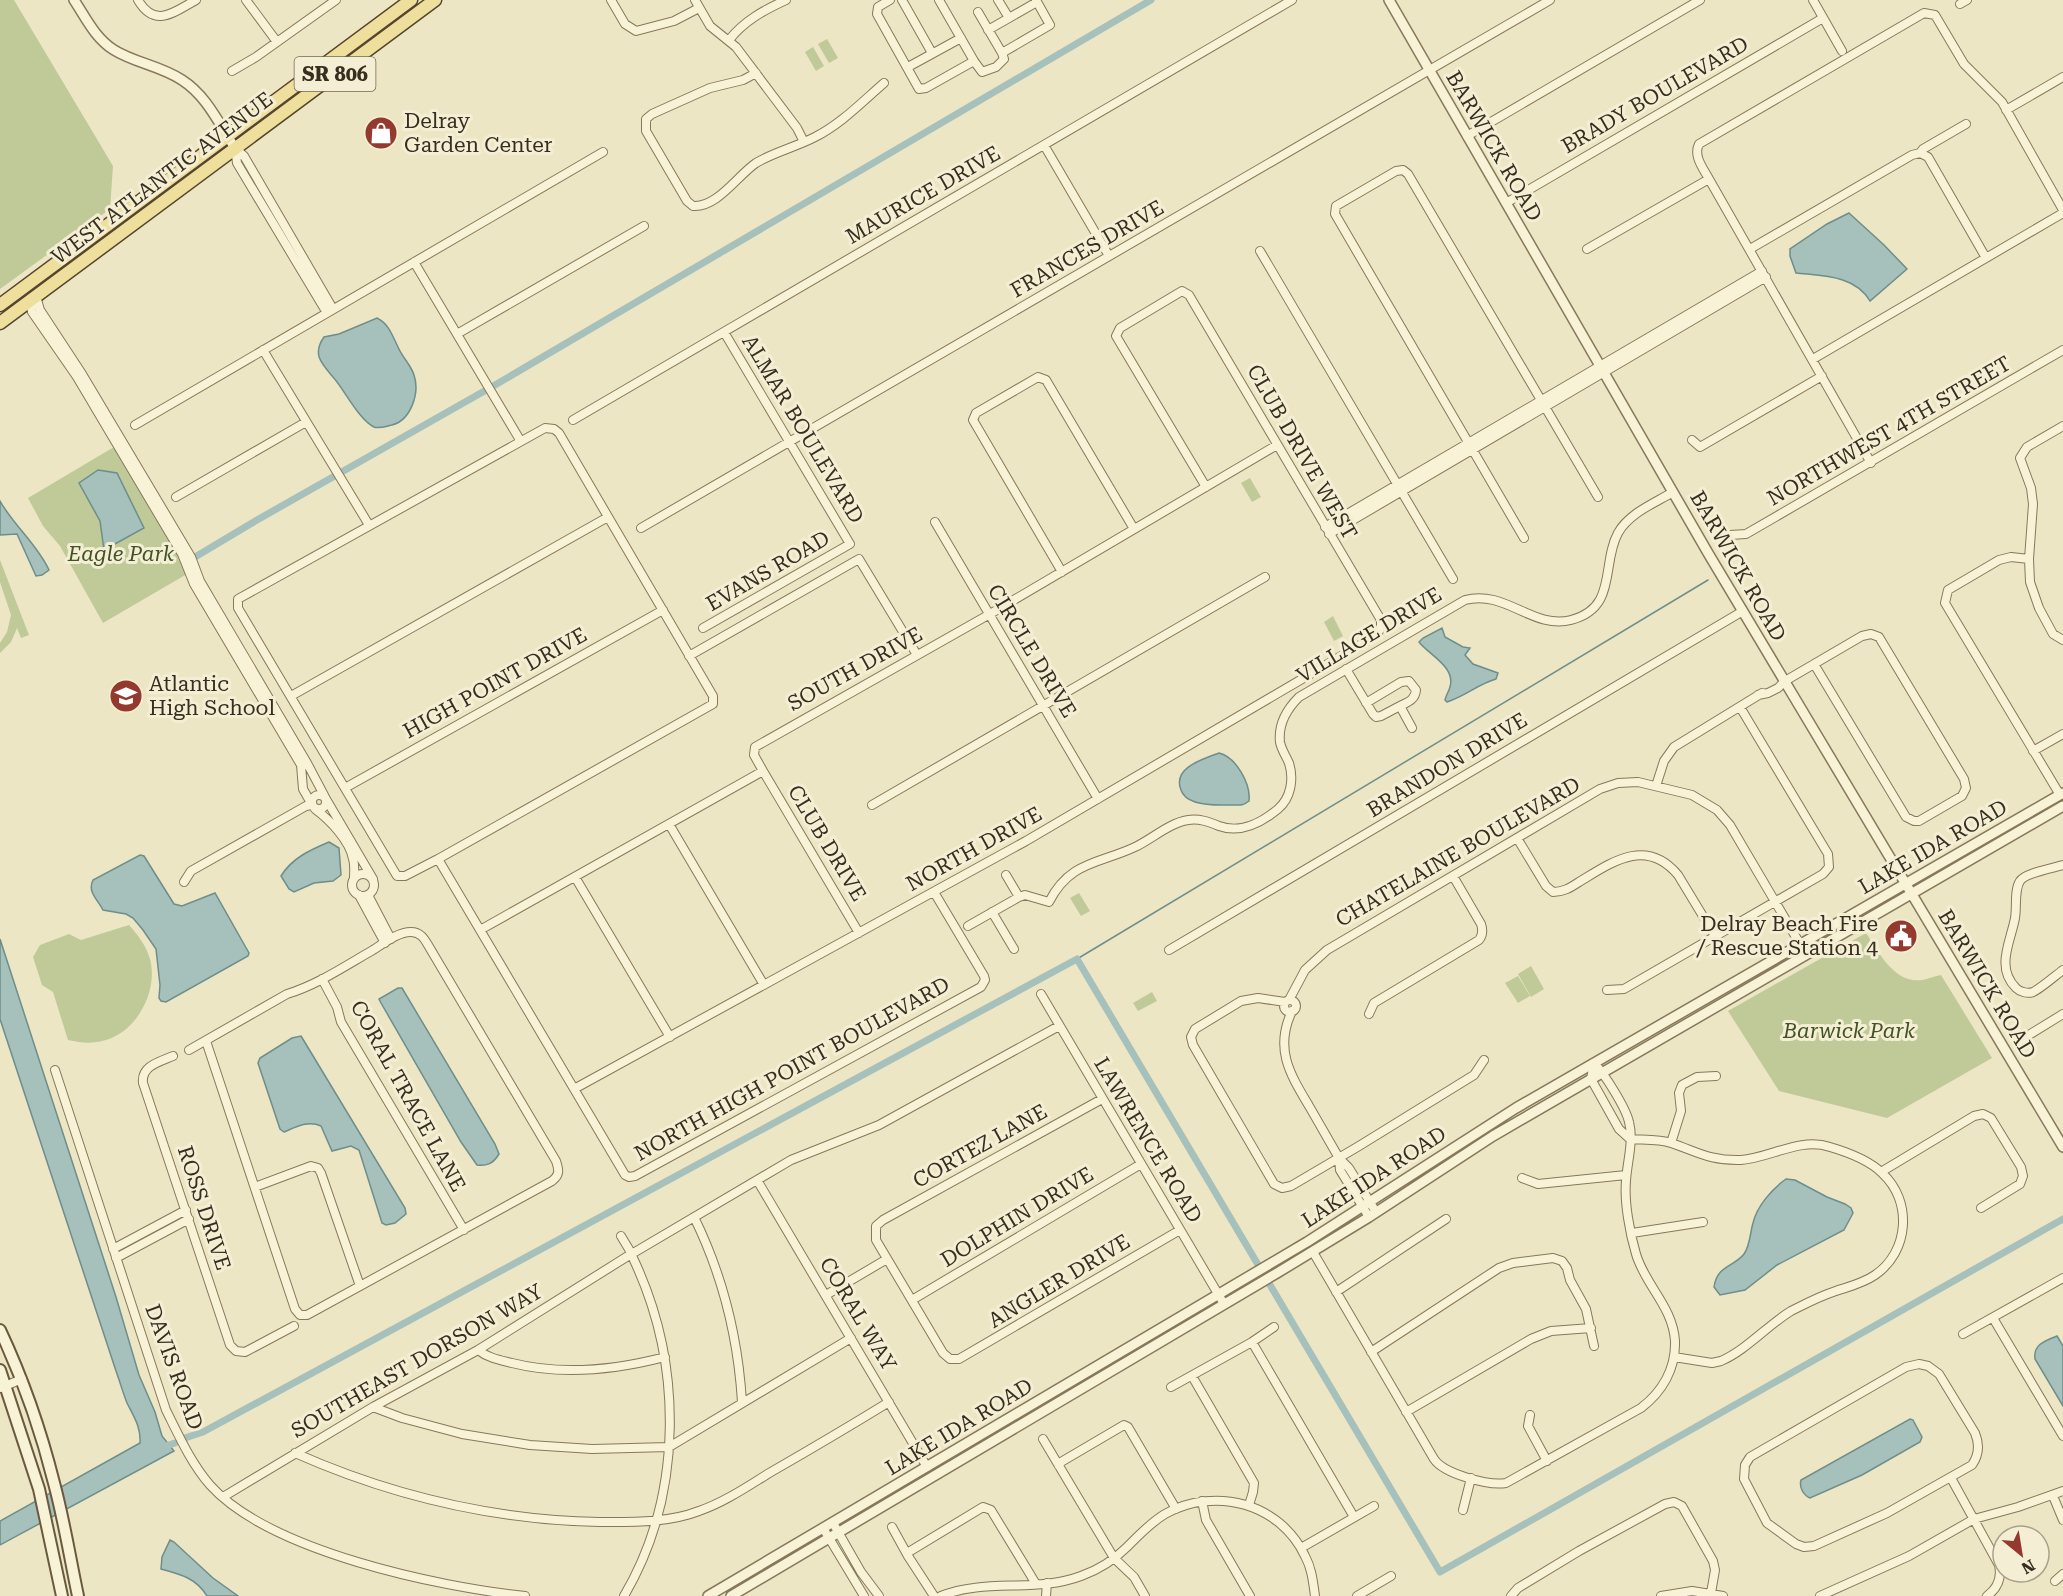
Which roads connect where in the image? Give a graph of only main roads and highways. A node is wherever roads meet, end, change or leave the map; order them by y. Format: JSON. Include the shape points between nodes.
{"nodes":[{"id":1,"x":411,"y":0,"type":"edge"},
{"id":2,"x":435,"y":0,"type":"edge"},
{"id":3,"x":386,"y":19,"type":"junction"},
{"id":4,"x":394,"y":30,"type":"junction"},
{"id":5,"x":44,"y":273,"type":"junction"},
{"id":6,"x":33,"y":298,"type":"junction"},
{"id":7,"x":0,"y":305,"type":"edge"},
{"id":8,"x":0,"y":323,"type":"edge"},
{"id":9,"x":0,"y":1330,"type":"edge"},
{"id":10,"x":0,"y":1370,"type":"edge"},
{"id":11,"x":3,"y":1386,"type":"edge"},
{"id":12,"x":62,"y":1596,"type":"edge"},
{"id":13,"x":78,"y":1596,"type":"edge"}],
"edges":[{"from":1,"to":3,"type":"main road","name":"WEST ATLANTIC AVENUE","number":"SR 806"},
{"from":2,"to":4,"type":"main road","name":"WEST ATLANTIC AVENUE","number":"SR 806"},
{"from":3,"to":4,"type":"main road"},
{"from":3,"to":5,"type":"main road","name":"WEST ATLANTIC AVENUE","number":"SR 806"},
{"from":4,"to":6,"type":"main road","name":"WEST ATLANTIC AVENUE","number":"SR 806"},
{"from":5,"to":6,"type":"main road","via":[[31,291]]},
{"from":5,"to":7,"type":"main road","name":"WEST ATLANTIC AVENUE","number":"SR 806"},
{"from":6,"to":8,"type":"main road","name":"WEST ATLANTIC AVENUE","number":"SR 806"},
{"from":9,"to":13,"type":"main road","via":[[22,1379],[55,1485]]},
{"from":10,"to":11,"type":"main road"},
{"from":11,"to":12,"type":"main road","via":[[39,1489]]}]}
